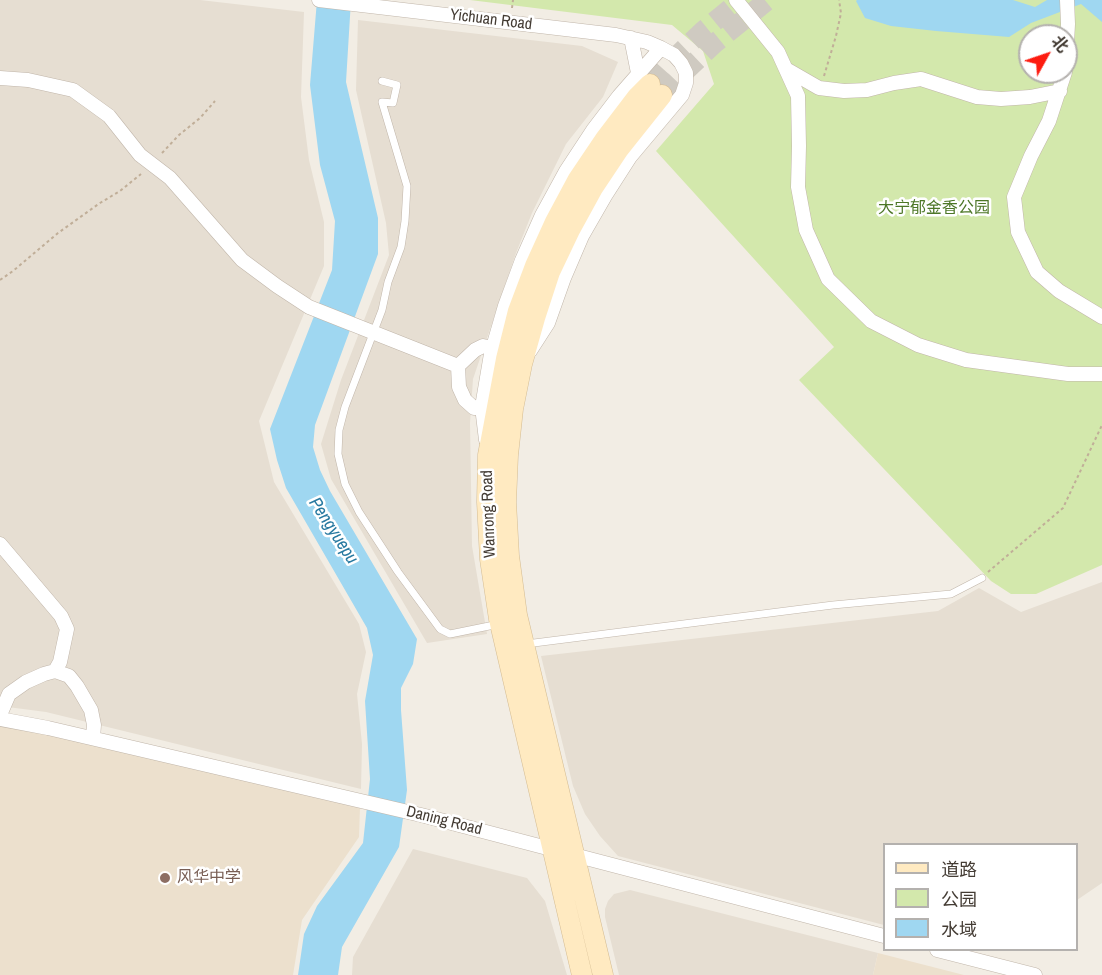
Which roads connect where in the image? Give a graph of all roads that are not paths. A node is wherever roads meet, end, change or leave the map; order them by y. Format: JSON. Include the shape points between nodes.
{"nodes":[{"id":1,"x":319,"y":0,"type":"edge"},
{"id":2,"x":736,"y":0,"type":"edge"},
{"id":3,"x":1067,"y":0,"type":"edge"},
{"id":4,"x":1068,"y":24,"type":"edge"},
{"id":5,"x":631,"y":38,"type":"junction"},
{"id":6,"x":661,"y":48,"type":"junction"},
{"id":7,"x":786,"y":69,"type":"junction"},
{"id":8,"x":0,"y":78,"type":"edge"},
{"id":9,"x":382,"y":81,"type":"dead end"},
{"id":10,"x":650,"y":84,"type":"junction"},
{"id":11,"x":1062,"y":84,"type":"edge"},
{"id":12,"x":1060,"y":91,"type":"junction"},
{"id":13,"x":1102,"y":317,"type":"edge"},
{"id":14,"x":374,"y":333,"type":"junction"},
{"id":15,"x":494,"y":348,"type":"junction"},
{"id":16,"x":522,"y":364,"type":"junction"},
{"id":17,"x":458,"y":366,"type":"junction"},
{"id":18,"x":1102,"y":374,"type":"edge"},
{"id":19,"x":482,"y":407,"type":"junction"},
{"id":20,"x":488,"y":454,"type":"junction"},
{"id":21,"x":0,"y":544,"type":"edge"},
{"id":22,"x":981,"y":578,"type":"road end"},
{"id":23,"x":500,"y":624,"type":"junction"},
{"id":24,"x":524,"y":644,"type":"junction"},
{"id":25,"x":55,"y":671,"type":"junction"},
{"id":26,"x":0,"y":717,"type":"edge"},
{"id":27,"x":93,"y":738,"type":"junction"},
{"id":28,"x":552,"y":849,"type":"junction"},
{"id":29,"x":574,"y":855,"type":"junction"},
{"id":30,"x":883,"y":935,"type":"edge"},
{"id":31,"x":941,"y":951,"type":"edge"},
{"id":32,"x":582,"y":975,"type":"edge"},
{"id":33,"x":603,"y":975,"type":"edge"},
{"id":34,"x":1035,"y":975,"type":"edge"}],
"edges":[{"from":1,"to":5,"type":"street","name":"Yichuan Road"},
{"from":2,"to":7,"type":"street","via":[[778,52]]},
{"from":3,"to":4,"type":"street"},
{"from":5,"to":6,"type":"street","name":"Yichuan Road"},
{"from":5,"to":10,"type":"street"},
{"from":6,"to":10,"type":"street"},
{"from":6,"to":16,"type":"street","via":[[674,55],[686,73],[682,95],[630,157],[605,196],[582,236],[548,323]]},
{"from":7,"to":12,"type":"street","via":[[819,88],[844,91],[921,79],[977,97],[1030,97]]},
{"from":7,"to":18,"type":"street","via":[[798,96],[798,187],[806,230],[828,279],[871,321],[918,345],[966,360],[1068,374]]},
{"from":8,"to":14,"type":"street","via":[[73,90],[109,116],[140,155],[170,178],[242,260],[309,307]]},
{"from":9,"to":14,"type":"lane","via":[[397,85],[393,103],[382,102],[407,186],[401,247]]},
{"from":10,"to":15,"type":"street","via":[[593,130],[566,171],[522,260]]},
{"from":10,"to":16,"type":"main road","name":"Wanrong Road","via":[[619,149],[593,188],[550,272]]},
{"from":10,"to":20,"type":"main road","name":"Wanrong Road","via":[[578,179],[535,266],[506,359]]},
{"from":11,"to":12,"type":"street"},
{"from":12,"to":13,"type":"street","via":[[1014,196],[1018,232],[1037,272],[1059,291]]},
{"from":14,"to":17,"type":"street"},
{"from":14,"to":23,"type":"lane","via":[[339,430],[338,453],[345,484],[378,542],[440,629],[450,634]]},
{"from":15,"to":17,"type":"street","via":[[483,346],[475,350]]},
{"from":15,"to":19,"type":"street"},
{"from":16,"to":24,"type":"main road","name":"Wanrong Road","via":[[513,409],[506,502],[509,556]]},
{"from":17,"to":19,"type":"street","via":[[459,387],[465,400],[474,408]]},
{"from":19,"to":20,"type":"street"},
{"from":20,"to":23,"type":"main road","name":"Wanrong Road","via":[[490,560]]},
{"from":21,"to":25,"type":"street","via":[[66,628]]},
{"from":22,"to":24,"type":"lane","via":[[951,594]]},
{"from":23,"to":28,"type":"main road","name":"Wanrong Road"},
{"from":24,"to":29,"type":"main road","name":"Wanrong Road"},
{"from":25,"to":26,"type":"street","via":[[26,682],[9,694]]},
{"from":25,"to":27,"type":"street","via":[[69,676],[91,710]]},
{"from":26,"to":27,"type":"street","name":"Daning Road"},
{"from":27,"to":28,"type":"street","name":"Daning Road"},
{"from":28,"to":29,"type":"street","name":"Daning Road"},
{"from":28,"to":32,"type":"main road","name":"Wanrong Road"},
{"from":29,"to":30,"type":"street","name":"Daning Road"},
{"from":29,"to":33,"type":"main road","name":"Wanrong Road"},
{"from":31,"to":34,"type":"street"}]}
